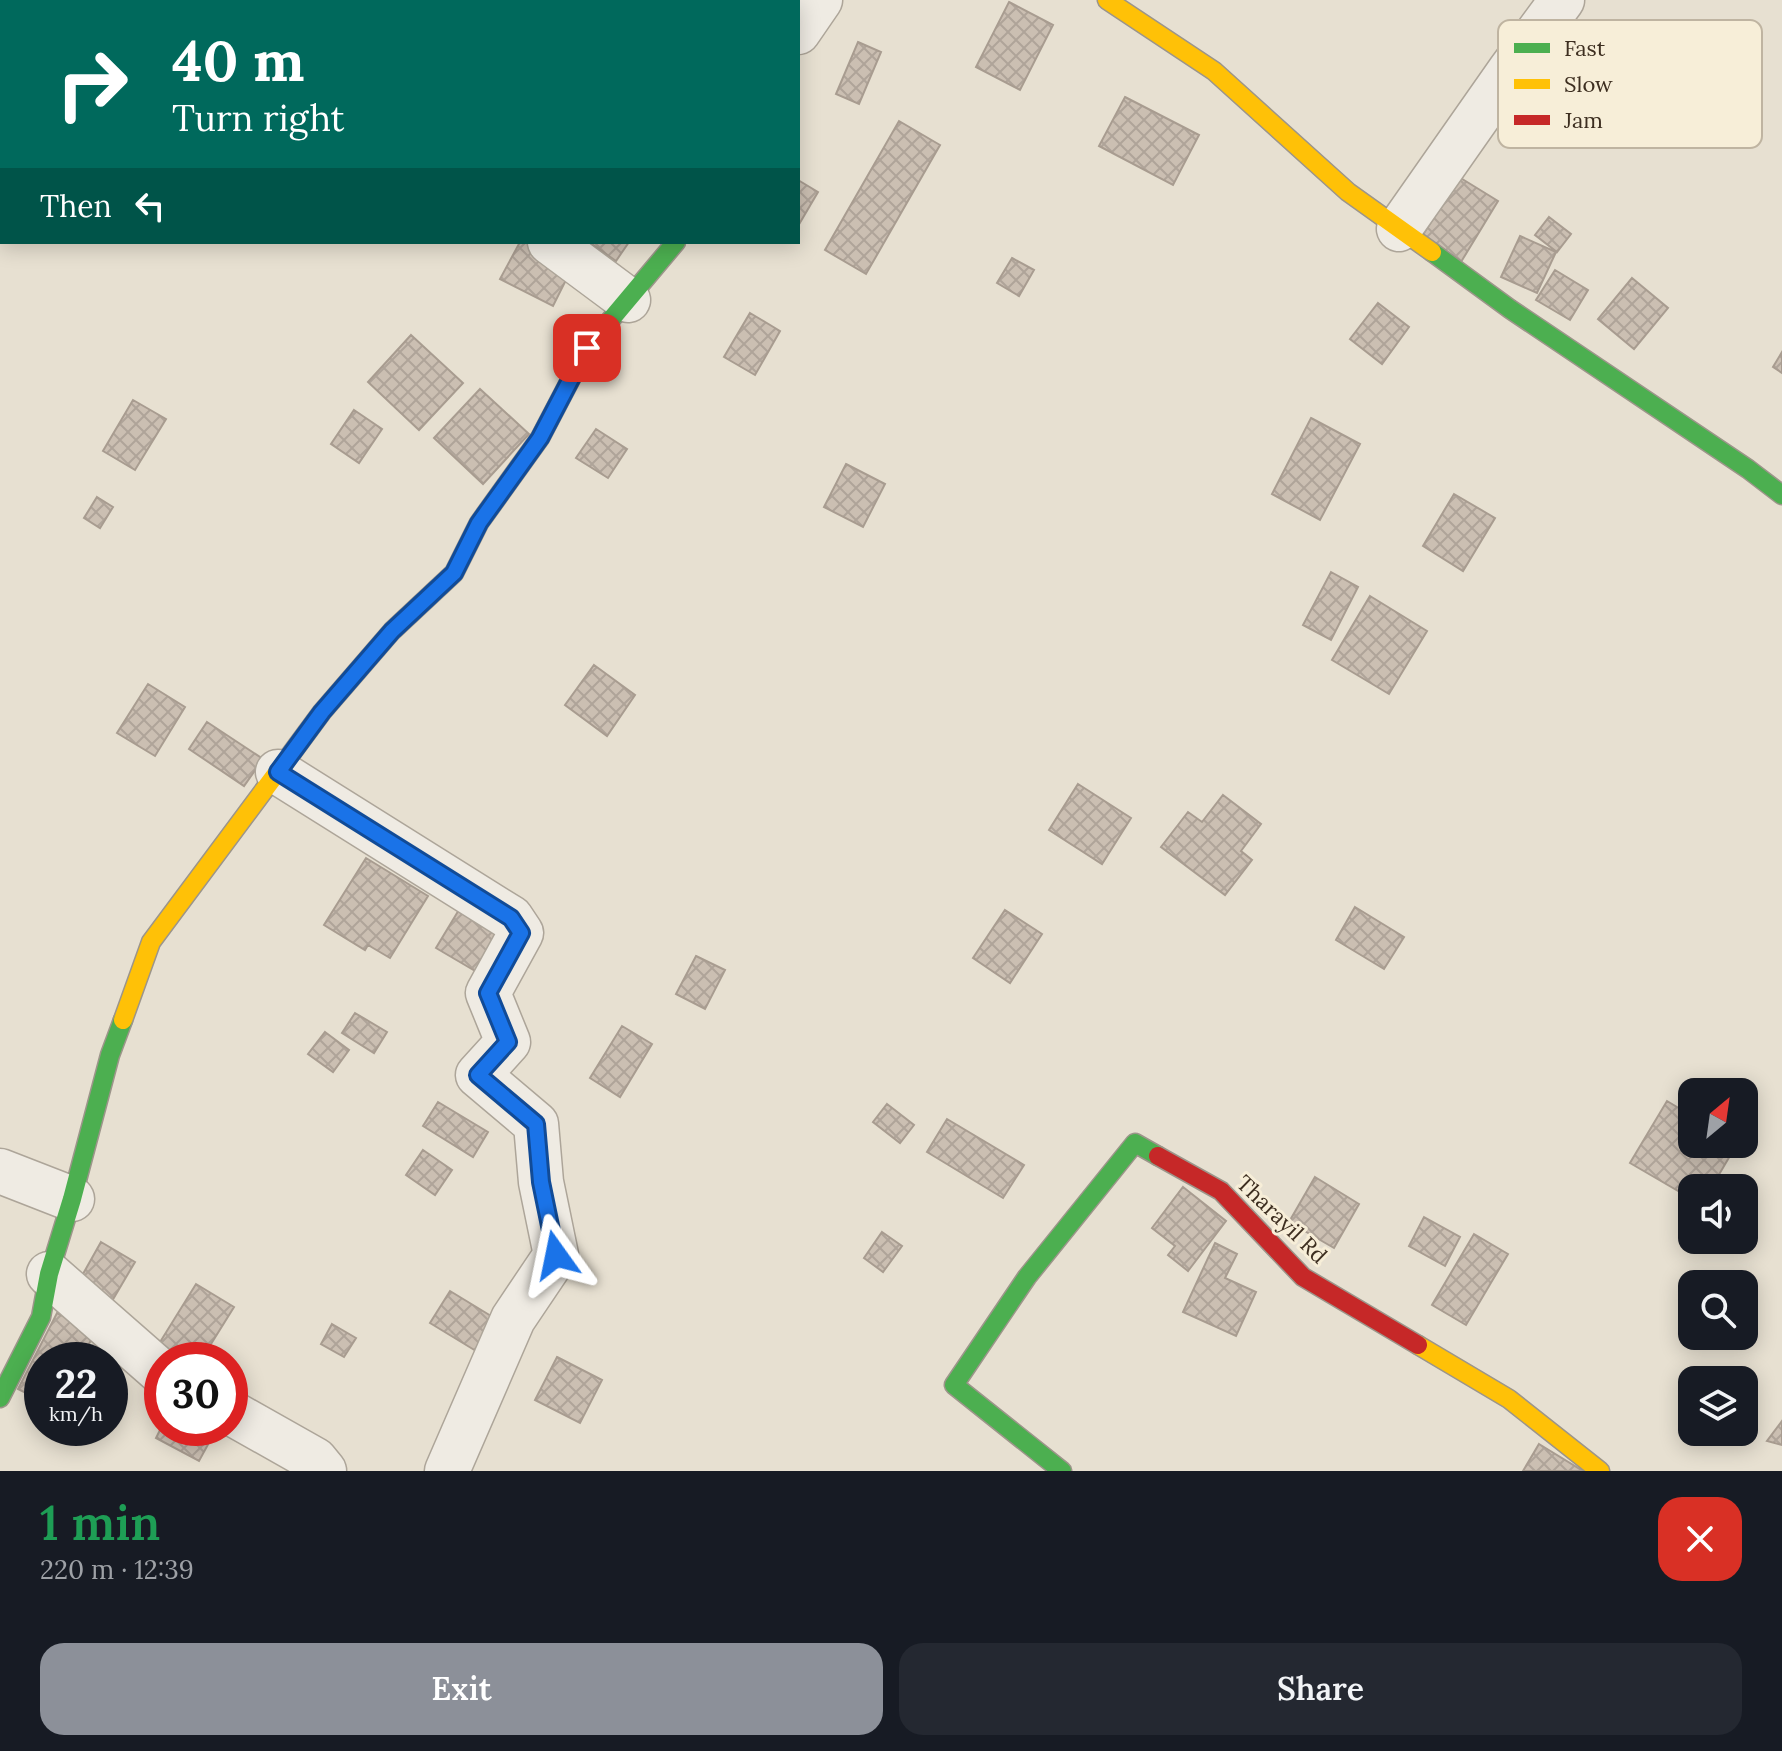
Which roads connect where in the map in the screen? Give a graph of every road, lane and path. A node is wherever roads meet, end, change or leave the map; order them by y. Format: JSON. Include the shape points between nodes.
{"nodes":[{"id":1,"x":820,"y":0,"type":"edge"},
{"id":2,"x":1107,"y":0,"type":"edge"},
{"id":3,"x":1562,"y":0,"type":"edge"},
{"id":4,"x":1547,"y":20,"type":"edge"},
{"id":5,"x":800,"y":29,"type":"edge"},
{"id":6,"x":1498,"y":88,"type":"edge"},
{"id":7,"x":1399,"y":229,"type":"junction"},
{"id":8,"x":553,"y":244,"type":"edge"},
{"id":9,"x":674,"y":244,"type":"edge"},
{"id":10,"x":628,"y":300,"type":"junction"},
{"id":11,"x":1782,"y":495,"type":"edge"},
{"id":12,"x":278,"y":772,"type":"junction"},
{"id":13,"x":0,"y":1171,"type":"edge"},
{"id":14,"x":72,"y":1199,"type":"junction"},
{"id":15,"x":49,"y":1274,"type":"junction"},
{"id":16,"x":144,"y":1357,"type":"edge"},
{"id":17,"x":0,"y":1398,"type":"edge"},
{"id":18,"x":248,"y":1422,"type":"edge"},
{"id":19,"x":324,"y":1471,"type":"edge"},
{"id":20,"x":447,"y":1471,"type":"edge"},
{"id":21,"x":1062,"y":1471,"type":"edge"},
{"id":22,"x":1600,"y":1471,"type":"edge"}],
"edges":[{"from":1,"to":5,"type":"street"},
{"from":2,"to":7,"type":"street","via":[[1214,71],[1348,192]]},
{"from":3,"to":4,"type":"street"},
{"from":6,"to":7,"type":"street"},
{"from":7,"to":11,"type":"street"},
{"from":8,"to":10,"type":"street"},
{"from":9,"to":10,"type":"street"},
{"from":10,"to":12,"type":"street","via":[[587,348],[540,438],[479,523],[454,573],[392,631]]},
{"from":12,"to":14,"type":"street","via":[[151,942],[110,1055]]},
{"from":12,"to":20,"type":"street","via":[[511,918],[521,933],[488,993],[508,1042],[478,1075],[536,1124],[556,1255],[513,1319]]},
{"from":13,"to":14,"type":"street"},
{"from":14,"to":15,"type":"street"},
{"from":15,"to":16,"type":"street"},
{"from":15,"to":17,"type":"street","via":[[41,1317]]},
{"from":18,"to":19,"type":"street","via":[[315,1460]]},
{"from":21,"to":22,"type":"street","name":"Tharayil Rd","via":[[954,1385],[1027,1277],[1135,1143],[1221,1191],[1303,1277],[1509,1399]]}]}
